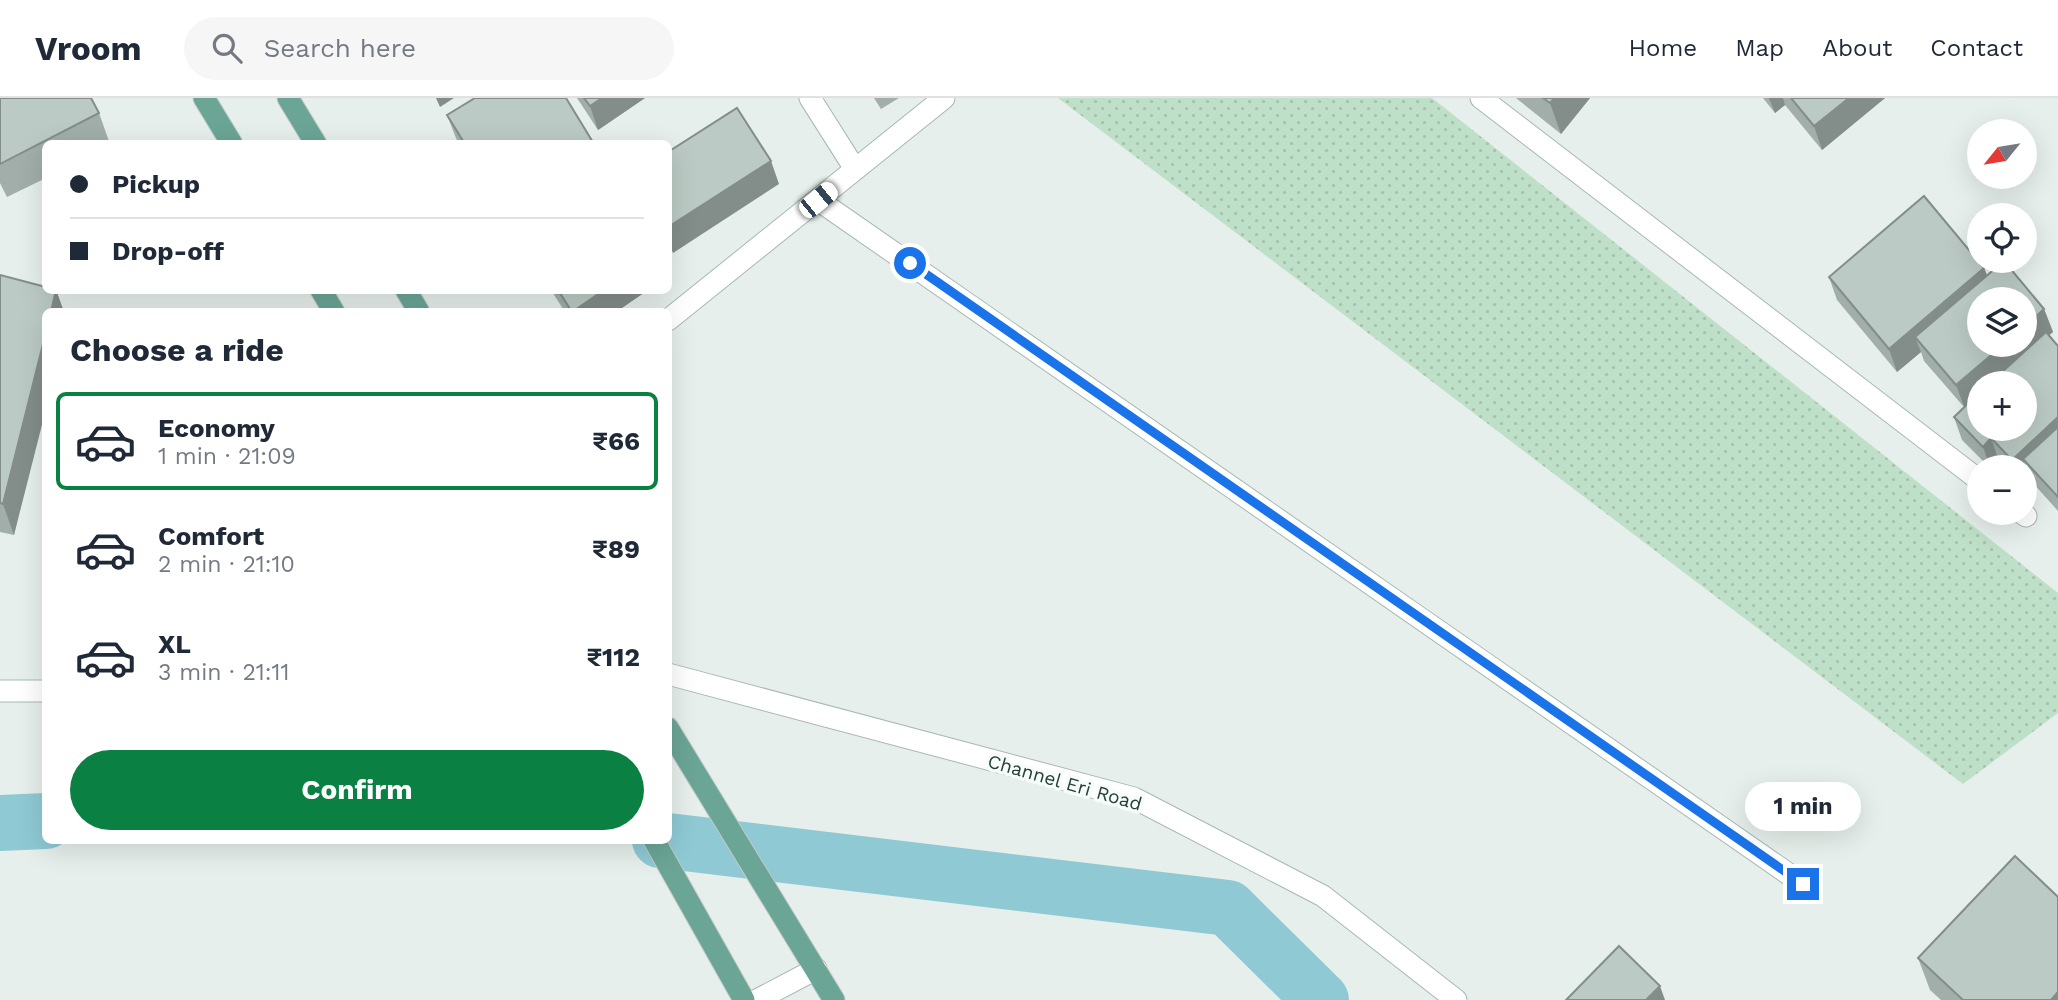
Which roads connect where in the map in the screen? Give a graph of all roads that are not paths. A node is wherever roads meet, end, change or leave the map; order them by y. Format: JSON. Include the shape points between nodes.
{"nodes":[{"id":1,"x":204,"y":98,"type":"edge"},
{"id":2,"x":288,"y":98,"type":"edge"},
{"id":3,"x":810,"y":98,"type":"edge"},
{"id":4,"x":944,"y":98,"type":"edge"},
{"id":5,"x":1481,"y":98,"type":"edge"},
{"id":6,"x":230,"y":140,"type":"edge"},
{"id":7,"x":314,"y":140,"type":"edge"},
{"id":8,"x":855,"y":169,"type":"junction"},
{"id":9,"x":818,"y":200,"type":"junction"},
{"id":10,"x":672,"y":317,"type":"edge"},
{"id":11,"x":1967,"y":471,"type":"edge"},
{"id":12,"x":672,"y":675,"type":"edge"},
{"id":13,"x":0,"y":691,"type":"edge"},
{"id":14,"x":42,"y":691,"type":"edge"},
{"id":15,"x":672,"y":735,"type":"edge"},
{"id":16,"x":656,"y":844,"type":"edge"},
{"id":17,"x":1803,"y":884,"type":"dead end"},
{"id":18,"x":816,"y":969,"type":"junction"},
{"id":19,"x":744,"y":1000,"type":"edge"},
{"id":20,"x":757,"y":1000,"type":"edge"},
{"id":21,"x":834,"y":1000,"type":"edge"},
{"id":22,"x":1456,"y":1000,"type":"edge"}],
"edges":[{"from":1,"to":6,"type":"main road"},
{"from":2,"to":7,"type":"main road"},
{"from":3,"to":8,"type":"street"},
{"from":4,"to":8,"type":"street"},
{"from":5,"to":11,"type":"street"},
{"from":8,"to":9,"type":"street"},
{"from":9,"to":10,"type":"street"},
{"from":9,"to":17,"type":"street"},
{"from":12,"to":22,"type":"street","name":"Channel Eri Road","via":[[1134,798],[1323,896]]},
{"from":13,"to":14,"type":"street"},
{"from":15,"to":18,"type":"main road"},
{"from":16,"to":19,"type":"main road"},
{"from":18,"to":20,"type":"street"},
{"from":18,"to":21,"type":"main road"}]}
